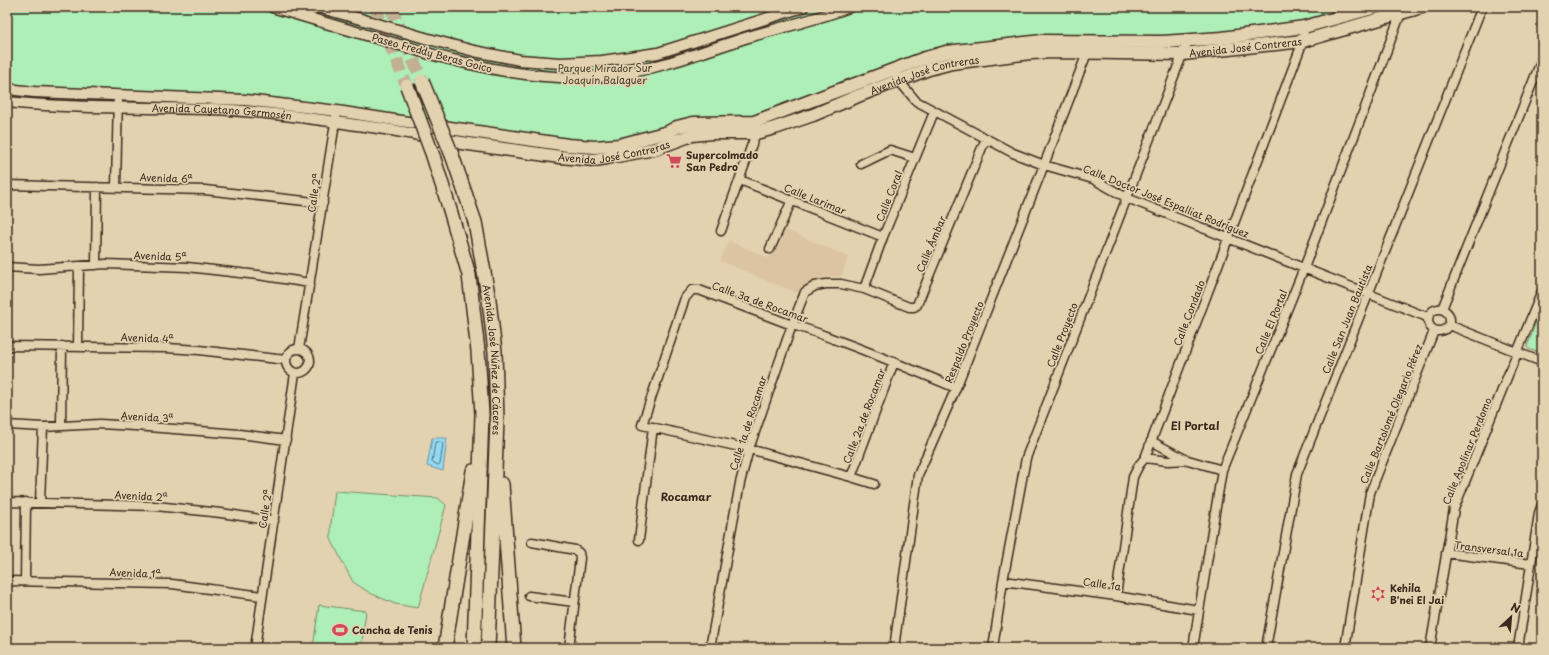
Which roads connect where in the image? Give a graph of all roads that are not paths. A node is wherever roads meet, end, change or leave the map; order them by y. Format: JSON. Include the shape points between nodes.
{"nodes":[{"id":1,"x":272,"y":7,"type":"edge"},
{"id":2,"x":318,"y":7,"type":"edge"},
{"id":3,"x":803,"y":7,"type":"edge"},
{"id":4,"x":849,"y":7,"type":"edge"},
{"id":5,"x":1376,"y":7,"type":"edge"},
{"id":6,"x":1422,"y":7,"type":"edge"},
{"id":7,"x":1482,"y":7,"type":"edge"},
{"id":8,"x":1401,"y":13,"type":"junction"},
{"id":9,"x":1304,"y":27,"type":"junction"},
{"id":10,"x":1188,"y":40,"type":"junction"},
{"id":11,"x":1303,"y":41,"type":"junction"},
{"id":12,"x":1087,"y":53,"type":"junction"},
{"id":13,"x":1183,"y":54,"type":"junction"},
{"id":14,"x":1542,"y":59,"type":"edge"},
{"id":15,"x":895,"y":69,"type":"junction"},
{"id":16,"x":422,"y":81,"type":"tunnel mouth"},
{"id":17,"x":899,"y":81,"type":"junction"},
{"id":18,"x":407,"y":86,"type":"tunnel mouth"},
{"id":19,"x":7,"y":89,"type":"edge"},
{"id":20,"x":118,"y":95,"type":"junction"},
{"id":21,"x":7,"y":102,"type":"edge"},
{"id":22,"x":118,"y":107,"type":"junction"},
{"id":23,"x":337,"y":111,"type":"junction"},
{"id":24,"x":934,"y":112,"type":"junction"},
{"id":25,"x":335,"y":121,"type":"junction"},
{"id":26,"x":429,"y":125,"type":"joint"},
{"id":27,"x":756,"y":133,"type":"junction"},
{"id":28,"x":986,"y":138,"type":"junction"},
{"id":29,"x":434,"y":139,"type":"joint"},
{"id":30,"x":915,"y":158,"type":"junction"},
{"id":31,"x":861,"y":164,"type":"dead end"},
{"id":32,"x":1044,"y":166,"type":"junction"},
{"id":33,"x":740,"y":180,"type":"junction"},
{"id":34,"x":7,"y":185,"type":"edge"},
{"id":35,"x":97,"y":187,"type":"junction"},
{"id":36,"x":116,"y":187,"type":"junction"},
{"id":37,"x":1127,"y":198,"type":"junction"},
{"id":38,"x":792,"y":200,"type":"junction"},
{"id":39,"x":323,"y":203,"type":"junction"},
{"id":40,"x":721,"y":231,"type":"dead end"},
{"id":41,"x":883,"y":237,"type":"junction"},
{"id":42,"x":1228,"y":238,"type":"junction"},
{"id":43,"x":770,"y":249,"type":"dead end"},
{"id":44,"x":96,"y":265,"type":"junction"},
{"id":45,"x":7,"y":267,"type":"edge"},
{"id":46,"x":80,"y":267,"type":"junction"},
{"id":47,"x":1304,"y":268,"type":"junction"},
{"id":48,"x":310,"y":284,"type":"junction"},
{"id":49,"x":864,"y":289,"type":"junction"},
{"id":50,"x":1542,"y":291,"type":"edge"},
{"id":51,"x":1368,"y":293,"type":"junction"},
{"id":52,"x":1442,"y":309,"type":"junction"},
{"id":53,"x":1427,"y":317,"type":"junction"},
{"id":54,"x":792,"y":325,"type":"junction"},
{"id":55,"x":1449,"y":325,"type":"junction"},
{"id":56,"x":1434,"y":331,"type":"junction"},
{"id":57,"x":7,"y":346,"type":"edge"},
{"id":58,"x":62,"y":346,"type":"junction"},
{"id":59,"x":78,"y":346,"type":"junction"},
{"id":60,"x":299,"y":349,"type":"junction"},
{"id":61,"x":1518,"y":352,"type":"junction"},
{"id":62,"x":286,"y":360,"type":"junction"},
{"id":63,"x":894,"y":362,"type":"junction"},
{"id":64,"x":1542,"y":362,"type":"edge"},
{"id":65,"x":295,"y":373,"type":"junction"},
{"id":66,"x":956,"y":388,"type":"junction"},
{"id":67,"x":482,"y":414,"type":"junction"},
{"id":68,"x":497,"y":420,"type":"junction"},
{"id":69,"x":7,"y":425,"type":"edge"},
{"id":70,"x":642,"y":425,"type":"joint"},
{"id":71,"x":61,"y":426,"type":"junction"},
{"id":72,"x":43,"y":427,"type":"junction"},
{"id":73,"x":653,"y":427,"type":"junction"},
{"id":74,"x":286,"y":440,"type":"junction"},
{"id":75,"x":1151,"y":441,"type":"junction"},
{"id":76,"x":749,"y":449,"type":"junction"},
{"id":77,"x":1145,"y":458,"type":"junction"},
{"id":78,"x":1188,"y":460,"type":"junction"},
{"id":79,"x":1222,"y":470,"type":"junction"},
{"id":80,"x":851,"y":477,"type":"junction"},
{"id":81,"x":874,"y":484,"type":"dead end"},
{"id":82,"x":7,"y":502,"type":"edge"},
{"id":83,"x":26,"y":502,"type":"junction"},
{"id":84,"x":40,"y":502,"type":"junction"},
{"id":85,"x":1542,"y":506,"type":"edge"},
{"id":86,"x":274,"y":521,"type":"junction"},
{"id":87,"x":640,"y":540,"type":"dead end"},
{"id":88,"x":532,"y":542,"type":"dead end"},
{"id":89,"x":1446,"y":553,"type":"junction"},
{"id":90,"x":1531,"y":564,"type":"junction"},
{"id":91,"x":7,"y":581,"type":"edge"},
{"id":92,"x":25,"y":581,"type":"junction"},
{"id":93,"x":1003,"y":581,"type":"junction"},
{"id":94,"x":262,"y":596,"type":"junction"},
{"id":95,"x":529,"y":596,"type":"dead end"},
{"id":96,"x":1116,"y":596,"type":"junction"},
{"id":97,"x":574,"y":602,"type":"junction"},
{"id":98,"x":490,"y":608,"type":"junction"},
{"id":99,"x":1198,"y":610,"type":"junction"},
{"id":100,"x":255,"y":648,"type":"edge"},
{"id":101,"x":446,"y":648,"type":"edge"},
{"id":102,"x":474,"y":648,"type":"edge"},
{"id":103,"x":488,"y":648,"type":"edge"},
{"id":104,"x":491,"y":648,"type":"edge"},
{"id":105,"x":514,"y":648,"type":"edge"},
{"id":106,"x":569,"y":648,"type":"edge"},
{"id":107,"x":710,"y":648,"type":"edge"},
{"id":108,"x":894,"y":648,"type":"edge"},
{"id":109,"x":993,"y":648,"type":"edge"},
{"id":110,"x":1193,"y":648,"type":"edge"},
{"id":111,"x":1266,"y":648,"type":"edge"},
{"id":112,"x":1345,"y":648,"type":"edge"},
{"id":113,"x":1430,"y":648,"type":"edge"},
{"id":114,"x":1518,"y":648,"type":"edge"}],
"edges":[{"from":1,"to":4,"type":"street","name":"Paseo Freddy Beras Goico","bridge":true,"via":[[484,68],[560,78],[615,76],[662,66]]},
{"from":2,"to":3,"type":"street","name":"Paseo Freddy Beras Goico","bridge":true,"via":[[474,51],[520,60],[560,63],[602,61],[658,53]]},
{"from":5,"to":9,"type":"main road","name":"Avenida José Contreras"},
{"from":6,"to":8,"type":"main road","name":"Avenida José Contreras"},
{"from":7,"to":51,"type":"street","name":"Calle San Juan Bautista"},
{"from":8,"to":11,"type":"main road","name":"Avenida José Contreras"},
{"from":8,"to":47,"type":"street","name":"Calle El Portal"},
{"from":9,"to":10,"type":"main road","name":"Avenida José Contreras"},
{"from":9,"to":11,"type":"street","name":"Calle Condado"},
{"from":10,"to":13,"type":"street","name":"Calle Proyecto"},
{"from":10,"to":15,"type":"main road","name":"Avenida José Contreras","via":[[1011,44],[935,54]]},
{"from":11,"to":13,"type":"main road","name":"Avenida José Contreras"},
{"from":11,"to":42,"type":"street","name":"Calle Condado"},
{"from":12,"to":13,"type":"main road","name":"Avenida José Contreras"},
{"from":12,"to":17,"type":"main road","name":"Avenida José Contreras","via":[[1031,53],[952,63]]},
{"from":12,"to":32,"type":"street","name":"Respaldo Proyecto"},
{"from":13,"to":37,"type":"street","name":"Calle Proyecto"},
{"from":14,"to":52,"type":"street"},
{"from":15,"to":17,"type":"street","name":"Calle Doctor José Espalliat Rodríguez"},
{"from":15,"to":26,"type":"main road","name":"Avenida José Contreras","via":[[754,122],[693,123],[613,146],[568,145]]},
{"from":16,"to":68,"type":"main road","name":"Avenida José Núñez de Cáceres","bridge":true,"via":[[475,222],[490,300]]},
{"from":17,"to":24,"type":"street","name":"Calle Doctor José Espalliat Rodríguez","via":[[916,101]]},
{"from":17,"to":27,"type":"main road","name":"Avenida José Contreras","via":[[813,115]]},
{"from":18,"to":67,"type":"main road","name":"Avenida José Núñez de Cáceres","bridge":true,"via":[[433,156],[469,275]]},
{"from":19,"to":20,"type":"street","name":"Avenida Cayetano Germosén"},
{"from":20,"to":22,"type":"street"},
{"from":20,"to":23,"type":"street","name":"Avenida Cayetano Germosén","via":[[246,100]]},
{"from":21,"to":22,"type":"street","name":"Avenida Cayetano Germosén","via":[[51,106]]},
{"from":22,"to":25,"type":"street","name":"Avenida Cayetano Germosén","via":[[259,112]]},
{"from":22,"to":36,"type":"street"},
{"from":23,"to":25,"type":"street","name":"Calle 2ª"},
{"from":23,"to":26,"type":"street","name":"Avenida Cayetano Germosén"},
{"from":24,"to":28,"type":"street","name":"Calle Doctor José Espalliat Rodríguez"},
{"from":24,"to":30,"type":"street","name":"Calle Coral"},
{"from":25,"to":29,"type":"street","name":"Avenida Cayetano Germosén","via":[[381,127]]},
{"from":25,"to":39,"type":"street","name":"Calle 2ª"},
{"from":27,"to":29,"type":"main road","name":"Avenida José Contreras","via":[[692,135],[654,149],[594,160]]},
{"from":27,"to":33,"type":"street"},
{"from":28,"to":32,"type":"street","name":"Calle Doctor José Espalliat Rodríguez"},
{"from":28,"to":49,"type":"street","name":"Calle Ámbar","via":[[917,305],[909,307]]},
{"from":30,"to":31,"type":"street","via":[[890,150]]},
{"from":30,"to":41,"type":"street","name":"Calle Coral"},
{"from":32,"to":37,"type":"street","name":"Calle Doctor José Espalliat Rodríguez","via":[[1093,179]]},
{"from":32,"to":66,"type":"street","name":"Respaldo Proyecto"},
{"from":33,"to":38,"type":"street","name":"Calle Larimar"},
{"from":33,"to":40,"type":"street"},
{"from":34,"to":35,"type":"street","name":"Avenida 6ª"},
{"from":35,"to":36,"type":"street","name":"Avenida 6ª"},
{"from":35,"to":44,"type":"street"},
{"from":36,"to":39,"type":"street","name":"Avenida 6ª","via":[[205,190]]},
{"from":37,"to":42,"type":"street","name":"Calle Doctor José Espalliat Rodríguez"},
{"from":37,"to":93,"type":"street","name":"Calle Proyecto","via":[[1026,458]]},
{"from":38,"to":41,"type":"street","name":"Calle Larimar"},
{"from":38,"to":43,"type":"street"},
{"from":39,"to":48,"type":"street","name":"Calle 2ª"},
{"from":41,"to":49,"type":"street","name":"Calle Coral"},
{"from":42,"to":47,"type":"street","name":"Calle Doctor José Espalliat Rodríguez"},
{"from":42,"to":75,"type":"street","name":"Calle Condado"},
{"from":44,"to":46,"type":"street","name":"Avenida 5ª"},
{"from":44,"to":48,"type":"street","name":"Avenida 5ª","via":[[187,267]]},
{"from":45,"to":46,"type":"street","name":"Avenida 5ª"},
{"from":46,"to":59,"type":"street"},
{"from":47,"to":51,"type":"street","name":"Calle Doctor José Espalliat Rodríguez"},
{"from":47,"to":79,"type":"street","name":"Calle El Portal"},
{"from":48,"to":60,"type":"street","name":"Calle 2ª"},
{"from":49,"to":54,"type":"street","name":"Calle 1a de Rocamar","via":[[841,284],[814,286],[805,292]]},
{"from":50,"to":61,"type":"street","name":"Calle Apolinar Perdomo"},
{"from":51,"to":53,"type":"street","name":"Calle Doctor José Espalliat Rodríguez"},
{"from":51,"to":111,"type":"street","name":"Calle San Juan Bautista","via":[[1297,474]]},
{"from":52,"to":53,"type":"street","via":[[1433,310]]},
{"from":52,"to":55,"type":"street","via":[[1448,314]]},
{"from":53,"to":56,"type":"street","via":[[1428,325]]},
{"from":54,"to":63,"type":"street","name":"Calle 3a de Rocamar"},
{"from":54,"to":70,"type":"street","name":"Calle 3a de Rocamar","via":[[699,290],[692,290],[685,298]]},
{"from":54,"to":76,"type":"street","name":"Calle 1a de Rocamar"},
{"from":55,"to":56,"type":"street","via":[[1443,331]]},
{"from":55,"to":61,"type":"street"},
{"from":56,"to":112,"type":"street","name":"Calle Bartolomé Olegario Pérez","via":[[1370,493]]},
{"from":57,"to":58,"type":"street","name":"Avenida 4ª"},
{"from":58,"to":59,"type":"street","name":"Avenida 4ª"},
{"from":58,"to":71,"type":"street"},
{"from":59,"to":62,"type":"street","name":"Avenida 4ª","via":[[191,349]]},
{"from":60,"to":62,"type":"street","via":[[289,353]]},
{"from":60,"to":65,"type":"street","via":[[307,353],[310,363],[305,371]]},
{"from":61,"to":64,"type":"street"},
{"from":61,"to":89,"type":"street","name":"Calle Apolinar Perdomo","via":[[1454,508]]},
{"from":62,"to":65,"type":"street","via":[[286,365]]},
{"from":63,"to":66,"type":"street","name":"Calle 3a de Rocamar"},
{"from":63,"to":80,"type":"street","name":"Calle 2a de Rocamar"},
{"from":65,"to":74,"type":"street","name":"Calle 2ª"},
{"from":66,"to":108,"type":"street","name":"Respaldo Proyecto","via":[[918,475]]},
{"from":67,"to":101,"type":"main road"},
{"from":67,"to":102,"type":"main road","name":"Avenida José Núñez de Cáceres"},
{"from":68,"to":98,"type":"main road","name":"Avenida José Núñez de Cáceres"},
{"from":68,"to":105,"type":"main road"},
{"from":69,"to":72,"type":"street","name":"Avenida 3ª"},
{"from":70,"to":73,"type":"street","name":"Calle 2a de Rocamar"},
{"from":71,"to":72,"type":"street","name":"Avenida 3ª"},
{"from":71,"to":74,"type":"street","name":"Avenida 3ª","via":[[100,424],[169,428]]},
{"from":72,"to":84,"type":"street"},
{"from":73,"to":76,"type":"street","name":"Calle 2a de Rocamar"},
{"from":73,"to":87,"type":"street"},
{"from":74,"to":86,"type":"street","name":"Calle 2ª"},
{"from":75,"to":77,"type":"street","name":"Calle Condado"},
{"from":75,"to":78,"type":"street"},
{"from":76,"to":80,"type":"street","name":"Calle 2a de Rocamar"},
{"from":76,"to":107,"type":"street","name":"Calle 1a de Rocamar","via":[[740,483]]},
{"from":77,"to":78,"type":"street"},
{"from":77,"to":96,"type":"street","name":"Calle Condado","via":[[1133,477]]},
{"from":78,"to":79,"type":"street"},
{"from":79,"to":99,"type":"street","name":"Calle El Portal"},
{"from":80,"to":81,"type":"street"},
{"from":82,"to":83,"type":"street","name":"Avenida 2ª"},
{"from":83,"to":84,"type":"street","name":"Avenida 2ª"},
{"from":83,"to":92,"type":"street"},
{"from":84,"to":86,"type":"street","name":"Avenida 2ª","via":[[156,506]]},
{"from":85,"to":90,"type":"street"},
{"from":86,"to":94,"type":"street","name":"Calle 2ª"},
{"from":88,"to":97,"type":"street","via":[[575,550],[579,553]]},
{"from":89,"to":90,"type":"street","name":"Transversal 1a"},
{"from":89,"to":113,"type":"street","name":"Calle Apolinar Perdomo"},
{"from":90,"to":114,"type":"street"},
{"from":91,"to":92,"type":"street","name":"Avenida 1ª"},
{"from":92,"to":94,"type":"street","name":"Avenida 1ª","via":[[172,584]]},
{"from":93,"to":96,"type":"street","name":"Calle 1a"},
{"from":93,"to":109,"type":"street","name":"Calle Proyecto"},
{"from":94,"to":100,"type":"street","name":"Calle 2ª"},
{"from":95,"to":97,"type":"street"},
{"from":96,"to":99,"type":"street","name":"Calle 1a"},
{"from":97,"to":106,"type":"street"},
{"from":98,"to":103,"type":"main road","name":"Avenida José Núñez de Cáceres"},
{"from":98,"to":104,"type":"main road"},
{"from":99,"to":110,"type":"street","name":"Calle El Portal"}]}
